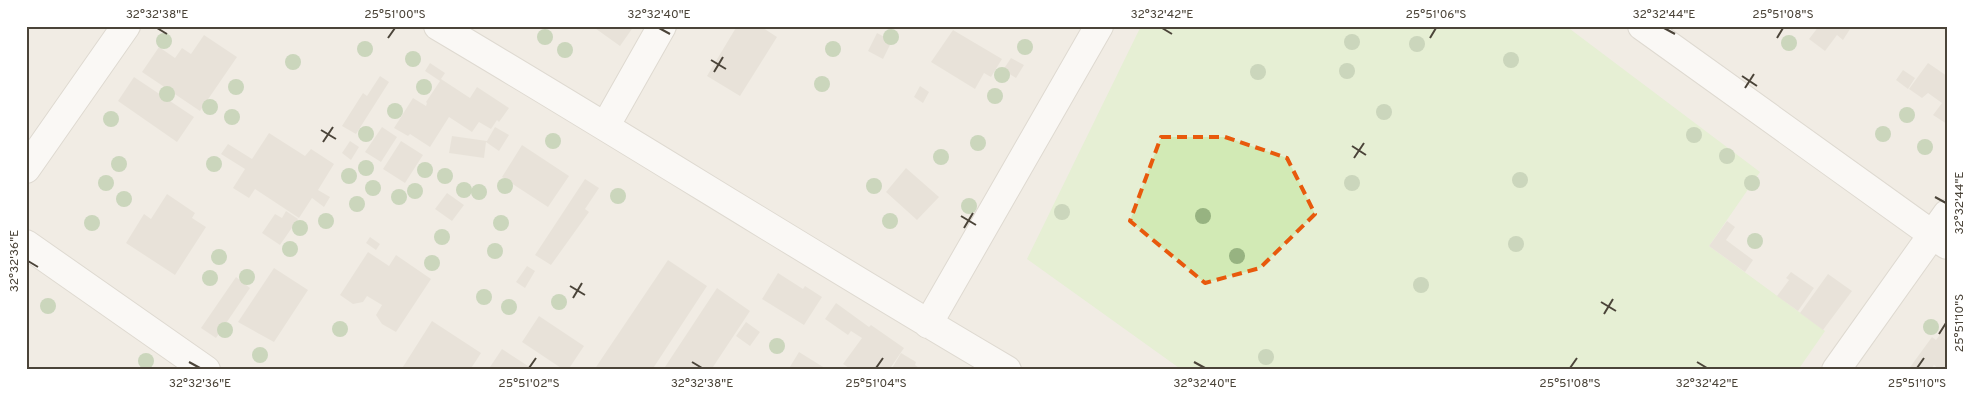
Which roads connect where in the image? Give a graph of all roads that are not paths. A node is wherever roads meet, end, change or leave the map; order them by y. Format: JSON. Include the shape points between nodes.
{"nodes":[{"id":1,"x":126,"y":26,"type":"edge"},
{"id":2,"x":438,"y":26,"type":"edge"},
{"id":3,"x":662,"y":26,"type":"edge"},
{"id":4,"x":1099,"y":26,"type":"edge"},
{"id":5,"x":1642,"y":26,"type":"edge"},
{"id":6,"x":606,"y":125,"type":"junction"},
{"id":7,"x":26,"y":169,"type":"edge"},
{"id":8,"x":1942,"y":231,"type":"edge"},
{"id":9,"x":26,"y":244,"type":"edge"},
{"id":10,"x":928,"y":324,"type":"junction"},
{"id":11,"x":206,"y":370,"type":"edge"},
{"id":12,"x":1007,"y":370,"type":"edge"},
{"id":13,"x":1836,"y":370,"type":"edge"}],
"edges":[{"from":1,"to":7,"type":"street"},
{"from":2,"to":6,"type":"street"},
{"from":3,"to":6,"type":"street"},
{"from":4,"to":10,"type":"street"},
{"from":5,"to":8,"type":"street"},
{"from":6,"to":10,"type":"street"},
{"from":8,"to":13,"type":"street"},
{"from":9,"to":11,"type":"street"},
{"from":10,"to":12,"type":"street"}]}
